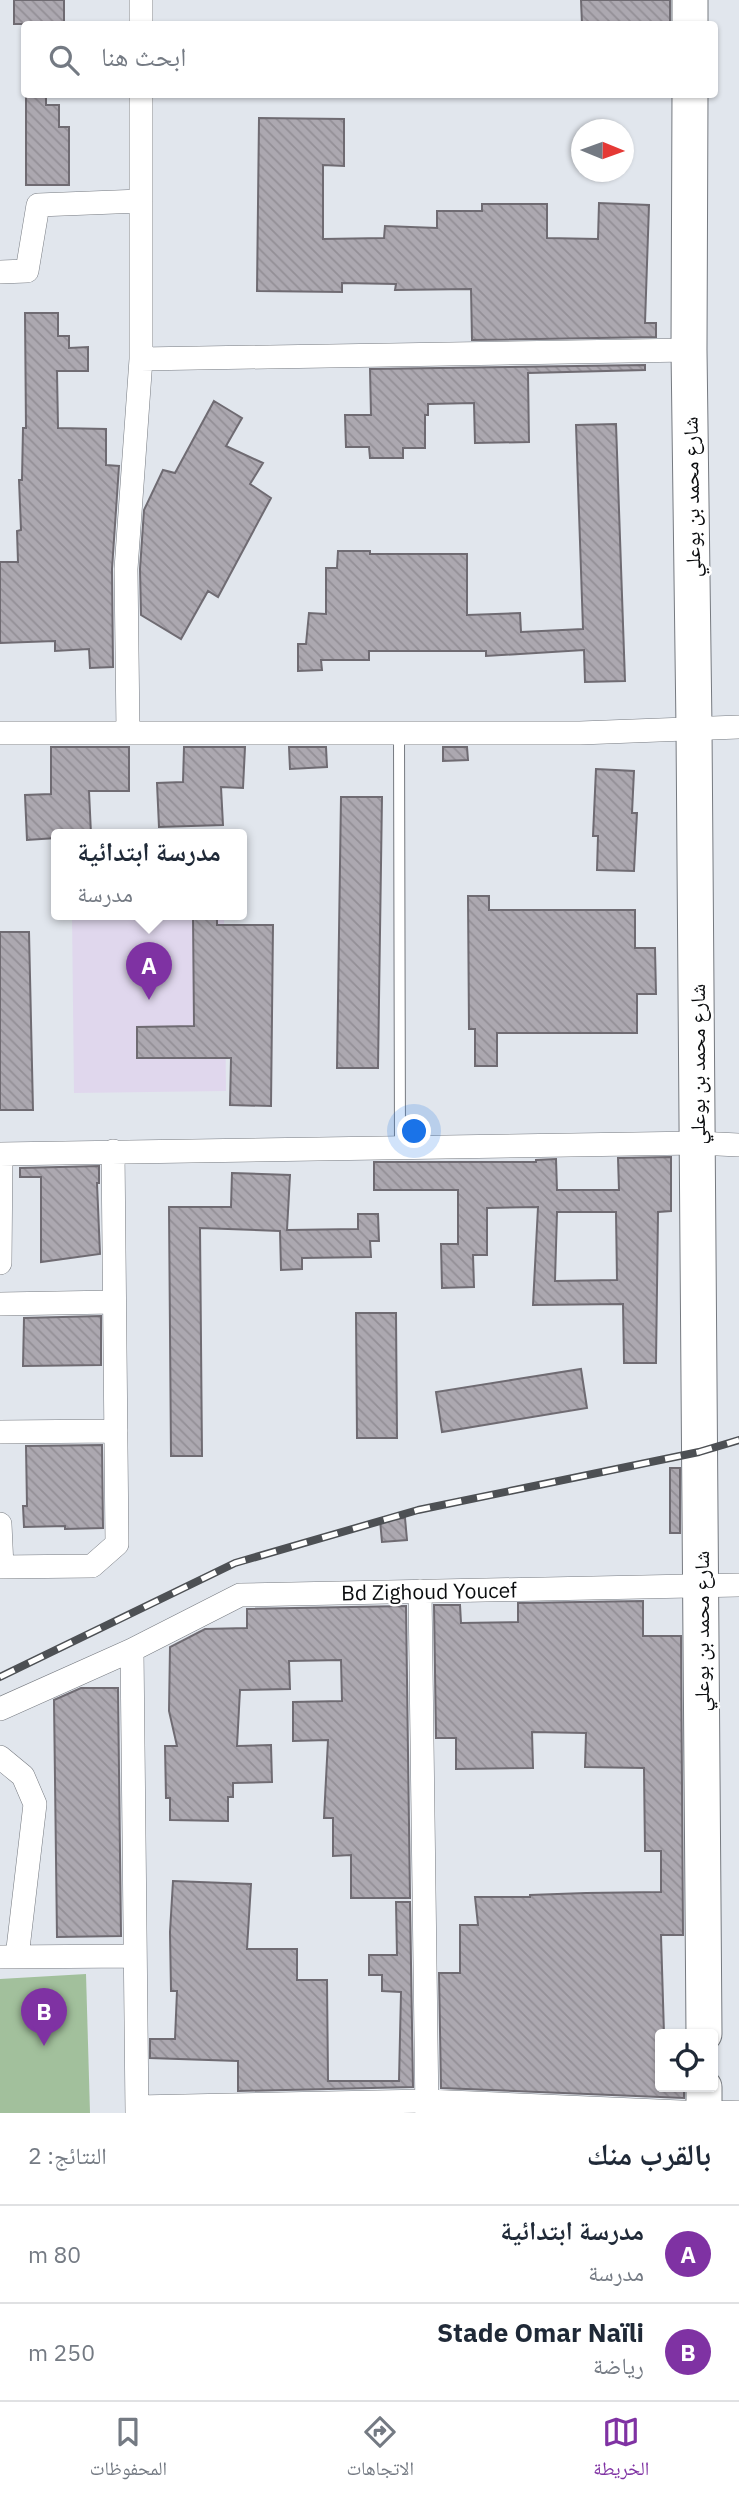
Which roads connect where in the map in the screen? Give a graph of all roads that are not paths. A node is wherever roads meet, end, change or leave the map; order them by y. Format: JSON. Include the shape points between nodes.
{"nodes":[{"id":1,"x":141,"y":0,"type":"edge"},
{"id":2,"x":690,"y":0,"type":"edge"},
{"id":3,"x":141,"y":21,"type":"edge"},
{"id":4,"x":690,"y":21,"type":"edge"},
{"id":5,"x":141,"y":98,"type":"edge"},
{"id":6,"x":690,"y":98,"type":"edge"},
{"id":7,"x":141,"y":201,"type":"junction"},
{"id":8,"x":0,"y":272,"type":"edge"},
{"id":9,"x":689,"y":350,"type":"junction"},
{"id":10,"x":141,"y":359,"type":"junction"},
{"id":11,"x":739,"y":727,"type":"edge"},
{"id":12,"x":694,"y":728,"type":"junction"},
{"id":13,"x":128,"y":732,"type":"junction"},
{"id":14,"x":0,"y":733,"type":"edge"},
{"id":15,"x":399,"y":733,"type":"junction"},
{"id":16,"x":697,"y":1143,"type":"junction"},
{"id":17,"x":739,"y":1144,"type":"edge"},
{"id":18,"x":400,"y":1147,"type":"junction"},
{"id":19,"x":113,"y":1150,"type":"junction"},
{"id":20,"x":1,"y":1154,"type":"edge"},
{"id":21,"x":0,"y":1263,"type":"edge"},
{"id":22,"x":114,"y":1302,"type":"junction"},
{"id":23,"x":0,"y":1304,"type":"edge"},
{"id":24,"x":116,"y":1432,"type":"junction"},
{"id":25,"x":0,"y":1433,"type":"edge"},
{"id":26,"x":0,"y":1524,"type":"edge"},
{"id":27,"x":1,"y":1567,"type":"edge"},
{"id":28,"x":739,"y":1585,"type":"edge"},
{"id":29,"x":701,"y":1586,"type":"junction"},
{"id":30,"x":420,"y":1591,"type":"junction"},
{"id":31,"x":132,"y":1650,"type":"junction"},
{"id":32,"x":0,"y":1709,"type":"edge"},
{"id":33,"x":0,"y":1757,"type":"edge"},
{"id":34,"x":135,"y":1956,"type":"junction"},
{"id":35,"x":8,"y":1957,"type":"edge"},
{"id":36,"x":704,"y":2029,"type":"edge"},
{"id":37,"x":704,"y":2092,"type":"edge"},
{"id":38,"x":426,"y":2107,"type":"edge"},
{"id":39,"x":137,"y":2110,"type":"edge"},
{"id":40,"x":739,"y":2112,"type":"edge"},
{"id":41,"x":704,"y":2113,"type":"edge"}],
"edges":[{"from":1,"to":3,"type":"street"},
{"from":2,"to":4,"type":"main road"},
{"from":5,"to":7,"type":"street"},
{"from":6,"to":9,"type":"main road","name":"شارع محمد بن بوعلي"},
{"from":7,"to":8,"type":"street","via":[[37,205],[27,271]]},
{"from":7,"to":10,"type":"street"},
{"from":9,"to":10,"type":"street"},
{"from":9,"to":12,"type":"main road","name":"شارع محمد بن بوعلي"},
{"from":10,"to":13,"type":"street","via":[[126,569]]},
{"from":11,"to":12,"type":"street"},
{"from":12,"to":15,"type":"street"},
{"from":12,"to":16,"type":"main road","name":"شارع محمد بن بوعلي"},
{"from":13,"to":14,"type":"street"},
{"from":13,"to":15,"type":"street"},
{"from":15,"to":18,"type":"lane"},
{"from":16,"to":17,"type":"street"},
{"from":16,"to":18,"type":"street"},
{"from":16,"to":29,"type":"main road","name":"شارع محمد بن بوعلي"},
{"from":18,"to":19,"type":"street"},
{"from":19,"to":20,"type":"street"},
{"from":19,"to":22,"type":"street"},
{"from":20,"to":21,"type":"street"},
{"from":22,"to":23,"type":"street"},
{"from":22,"to":24,"type":"street"},
{"from":24,"to":25,"type":"street"},
{"from":24,"to":27,"type":"street","via":[[117,1544],[92,1566]]},
{"from":26,"to":27,"type":"street"},
{"from":28,"to":29,"type":"street","name":"Bd Zighoud Youcef"},
{"from":29,"to":30,"type":"street","name":"Bd Zighoud Youcef"},
{"from":29,"to":36,"type":"main road","name":"شارع محمد بن بوعلي"},
{"from":30,"to":31,"type":"street","name":"Bd Zighoud Youcef","via":[[240,1595]]},
{"from":30,"to":38,"type":"street"},
{"from":31,"to":32,"type":"street","name":"Bd Zighoud Youcef"},
{"from":31,"to":34,"type":"street"},
{"from":33,"to":35,"type":"street","via":[[23,1776],[35,1804]]},
{"from":34,"to":35,"type":"street"},
{"from":34,"to":39,"type":"street"},
{"from":37,"to":41,"type":"main road"},
{"from":38,"to":39,"type":"street"},
{"from":38,"to":41,"type":"street"},
{"from":40,"to":41,"type":"street"}]}
